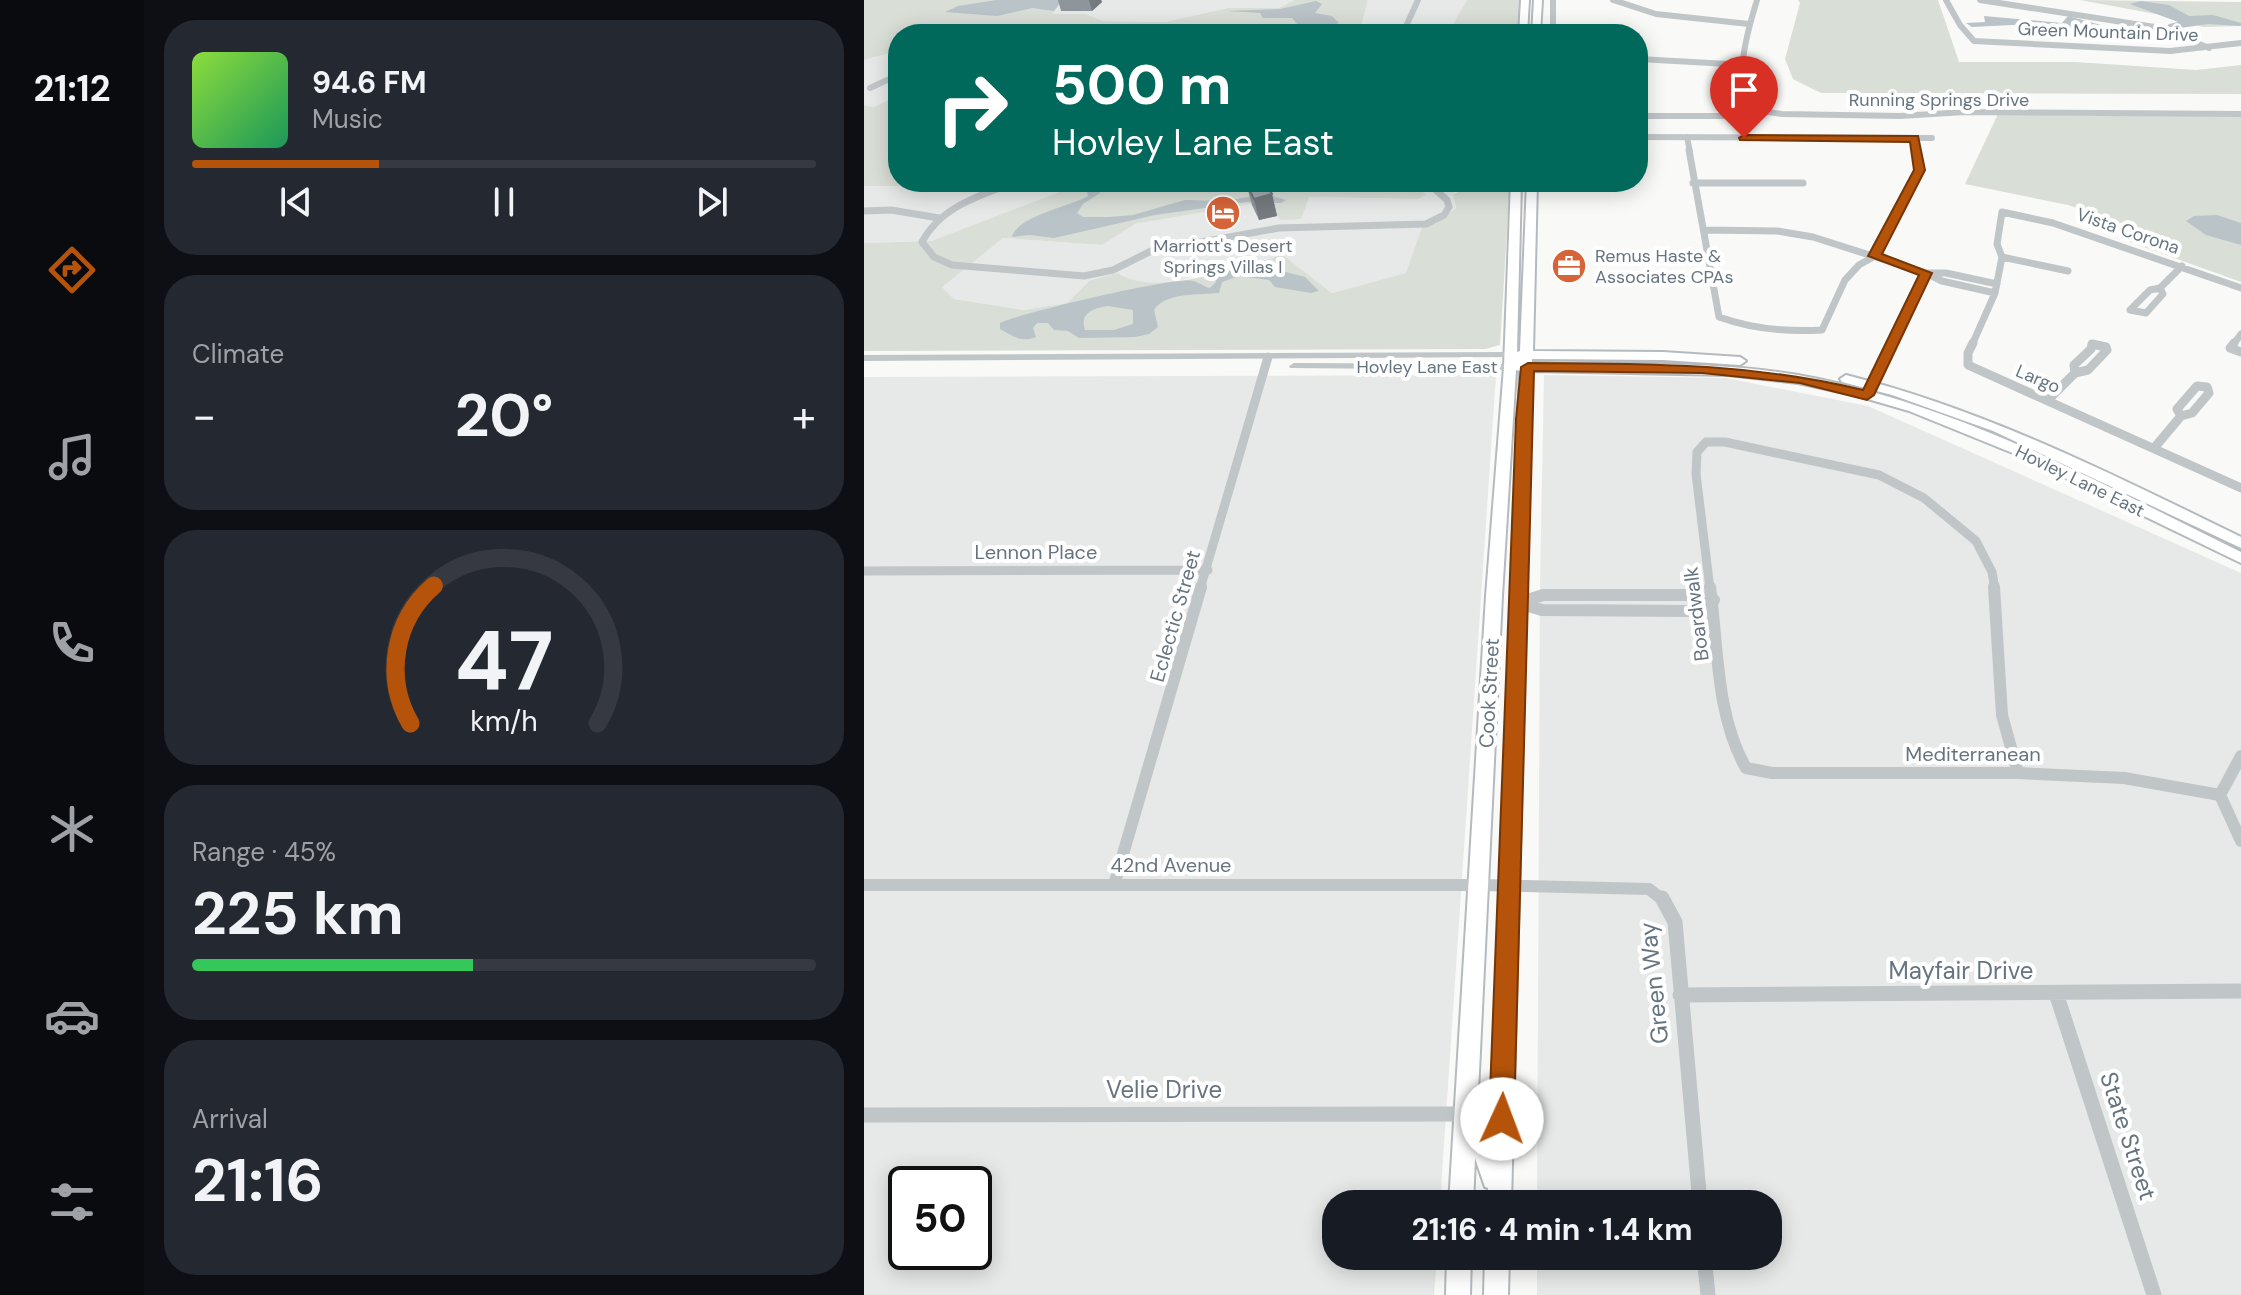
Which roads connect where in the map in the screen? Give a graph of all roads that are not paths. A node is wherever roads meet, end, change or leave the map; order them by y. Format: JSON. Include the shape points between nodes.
{"nodes":[{"id":1,"x":1418,"y":0,"type":"edge"},
{"id":2,"x":1525,"y":0,"type":"edge"},
{"id":3,"x":1538,"y":0,"type":"edge"},
{"id":4,"x":1553,"y":0,"type":"edge"},
{"id":5,"x":1613,"y":0,"type":"edge"},
{"id":6,"x":1757,"y":0,"type":"edge"},
{"id":7,"x":1946,"y":0,"type":"edge"},
{"id":8,"x":1980,"y":0,"type":"edge"},
{"id":9,"x":1407,"y":24,"type":"edge"},
{"id":10,"x":1524,"y":24,"type":"edge"},
{"id":11,"x":1537,"y":24,"type":"edge"},
{"id":12,"x":1553,"y":24,"type":"edge"},
{"id":13,"x":1749,"y":24,"type":"junction"},
{"id":14,"x":2241,"y":43,"type":"edge"},
{"id":15,"x":2210,"y":48,"type":"junction"},
{"id":16,"x":1648,"y":60,"type":"edge"},
{"id":17,"x":1746,"y":65,"type":"junction"},
{"id":18,"x":888,"y":80,"type":"edge"},
{"id":19,"x":870,"y":88,"type":"dead end"},
{"id":20,"x":1754,"y":110,"type":"junction"},
{"id":21,"x":2241,"y":114,"type":"edge"},
{"id":22,"x":1648,"y":116,"type":"edge"},
{"id":23,"x":1648,"y":137,"type":"edge"},
{"id":24,"x":1687,"y":137,"type":"junction"},
{"id":25,"x":1932,"y":138,"type":"dead end"},
{"id":26,"x":1915,"y":139,"type":"junction"},
{"id":27,"x":1693,"y":183,"type":"junction"},
{"id":28,"x":1803,"y":183,"type":"dead end"},
{"id":29,"x":994,"y":192,"type":"edge"},
{"id":30,"x":1438,"y":192,"type":"edge"},
{"id":31,"x":1516,"y":192,"type":"edge"},
{"id":32,"x":1517,"y":192,"type":"edge"},
{"id":33,"x":1532,"y":192,"type":"edge"},
{"id":34,"x":864,"y":211,"type":"edge"},
{"id":35,"x":2002,"y":212,"type":"joint"},
{"id":36,"x":939,"y":218,"type":"junction"},
{"id":37,"x":1704,"y":230,"type":"junction"},
{"id":38,"x":1530,"y":248,"type":"junction"},
{"id":39,"x":1875,"y":256,"type":"junction"},
{"id":40,"x":2002,"y":257,"type":"junction"},
{"id":41,"x":2182,"y":266,"type":"junction"},
{"id":42,"x":2068,"y":271,"type":"dead end"},
{"id":43,"x":1926,"y":273,"type":"junction"},
{"id":44,"x":1996,"y":288,"type":"junction"},
{"id":45,"x":2160,"y":288,"type":"dead end"},
{"id":46,"x":2241,"y":288,"type":"edge"},
{"id":47,"x":2241,"y":334,"type":"edge"},
{"id":48,"x":2241,"y":352,"type":"edge"},
{"id":49,"x":1213,"y":357,"type":"junction"},
{"id":50,"x":864,"y":358,"type":"edge"},
{"id":51,"x":1010,"y":358,"type":"junction"},
{"id":52,"x":1267,"y":361,"type":"junction"},
{"id":53,"x":1510,"y":361,"type":"junction"},
{"id":54,"x":1528,"y":361,"type":"junction"},
{"id":55,"x":1156,"y":366,"type":"junction"},
{"id":56,"x":864,"y":367,"type":"edge"},
{"id":57,"x":939,"y":367,"type":"junction"},
{"id":58,"x":2075,"y":373,"type":"dead end"},
{"id":59,"x":1870,"y":390,"type":"junction"},
{"id":60,"x":2048,"y":400,"type":"junction"},
{"id":61,"x":2181,"y":416,"type":"dead end"},
{"id":62,"x":2155,"y":447,"type":"junction"},
{"id":63,"x":2241,"y":488,"type":"edge"},
{"id":64,"x":2241,"y":543,"type":"edge"},
{"id":65,"x":1497,"y":554,"type":"junction"},
{"id":66,"x":2241,"y":558,"type":"edge"},
{"id":67,"x":1208,"y":570,"type":"junction"},
{"id":68,"x":864,"y":571,"type":"edge"},
{"id":69,"x":1714,"y":600,"type":"junction"},
{"id":70,"x":1518,"y":603,"type":"junction"},
{"id":71,"x":1735,"y":749,"type":"joint"},
{"id":72,"x":2241,"y":756,"type":"edge"},
{"id":73,"x":2018,"y":773,"type":"junction"},
{"id":74,"x":2220,"y":795,"type":"junction"},
{"id":75,"x":2241,"y":841,"type":"edge"},
{"id":76,"x":864,"y":885,"type":"edge"},
{"id":77,"x":1114,"y":885,"type":"junction"},
{"id":78,"x":1478,"y":885,"type":"junction"},
{"id":79,"x":1509,"y":885,"type":"junction"},
{"id":80,"x":2241,"y":991,"type":"edge"},
{"id":81,"x":2056,"y":993,"type":"junction"},
{"id":82,"x":1680,"y":995,"type":"junction"},
{"id":83,"x":1464,"y":1114,"type":"junction"},
{"id":84,"x":864,"y":1115,"type":"edge"},
{"id":85,"x":1461,"y":1190,"type":"edge"},
{"id":86,"x":1496,"y":1190,"type":"edge"},
{"id":87,"x":1499,"y":1190,"type":"edge"},
{"id":88,"x":1699,"y":1190,"type":"edge"},
{"id":89,"x":1459,"y":1270,"type":"edge"},
{"id":90,"x":1497,"y":1270,"type":"edge"},
{"id":91,"x":1705,"y":1270,"type":"edge"},
{"id":92,"x":1458,"y":1295,"type":"edge"},
{"id":93,"x":1496,"y":1295,"type":"edge"},
{"id":94,"x":1708,"y":1295,"type":"edge"},
{"id":95,"x":2154,"y":1295,"type":"edge"}],
"edges":[{"from":1,"to":9,"type":"street"},
{"from":2,"to":10,"type":"main road"},
{"from":3,"to":11,"type":"main road"},
{"from":4,"to":12,"type":"street"},
{"from":5,"to":13,"type":"street","via":[[1656,14]]},
{"from":6,"to":13,"type":"street"},
{"from":7,"to":15,"type":"street","name":"Green Mountain Drive","via":[[1974,41],[2170,51]]},
{"from":8,"to":15,"type":"street","via":[[2161,28]]},
{"from":13,"to":17,"type":"street"},
{"from":14,"to":15,"type":"street","name":"Green Mountain Drive"},
{"from":16,"to":17,"type":"street"},
{"from":17,"to":20,"type":"street","via":[[1744,96]]},
{"from":18,"to":19,"type":"street"},
{"from":20,"to":21,"type":"street","name":"Running Springs Drive","via":[[1900,116]]},
{"from":20,"to":22,"type":"street","name":"Running Springs Drive","via":[[1735,116]]},
{"from":23,"to":24,"type":"street"},
{"from":24,"to":26,"type":"street"},
{"from":24,"to":27,"type":"street"},
{"from":25,"to":26,"type":"street"},
{"from":26,"to":39,"type":"street","via":[[1920,170]]},
{"from":27,"to":28,"type":"street"},
{"from":27,"to":37,"type":"street"},
{"from":29,"to":36,"type":"street"},
{"from":30,"to":36,"type":"street","via":[[1449,207],[1426,224],[1279,228],[1151,251],[1113,270],[1084,276],[937,260],[922,242]]},
{"from":31,"to":53,"type":"main road","name":"Cook Street"},
{"from":32,"to":38,"type":"main road","via":[[1521,241]]},
{"from":33,"to":38,"type":"main road","name":"Cook Street"},
{"from":34,"to":36,"type":"street"},
{"from":35,"to":40,"type":"street","name":"Largo","via":[[1997,244]]},
{"from":35,"to":41,"type":"street","name":"Vista Corona","via":[[2053,223]]},
{"from":37,"to":39,"type":"street","via":[[1789,233]]},
{"from":37,"to":39,"type":"street","via":[[1719,317],[1732,323],[1822,330],[1845,280]]},
{"from":38,"to":54,"type":"main road","name":"Cook Street"},
{"from":39,"to":43,"type":"street"},
{"from":40,"to":42,"type":"street"},
{"from":40,"to":44,"type":"street","name":"Largo"},
{"from":41,"to":45,"type":"street"},
{"from":41,"to":46,"type":"street","name":"Vista Corona"},
{"from":43,"to":44,"type":"street","via":[[1946,273]]},
{"from":43,"to":59,"type":"street"},
{"from":44,"to":60,"type":"street","name":"Largo","via":[[1968,353],[1968,365]]},
{"from":47,"to":48,"type":"street","via":[[2230,348]]},
{"from":49,"to":51,"type":"street","name":"Hovley Lane East"},
{"from":49,"to":52,"type":"street","name":"Hovley Lane East"},
{"from":49,"to":55,"type":"street"},
{"from":50,"to":51,"type":"street","name":"Hovley Lane East"},
{"from":51,"to":57,"type":"street"},
{"from":52,"to":53,"type":"street","name":"Hovley Lane East"},
{"from":52,"to":55,"type":"street","name":"Hovley Lane East"},
{"from":52,"to":67,"type":"street","name":"Eclectic Street"},
{"from":53,"to":54,"type":"main road","name":"Hovley Lane East"},
{"from":53,"to":65,"type":"main road","name":"Cook Street"},
{"from":54,"to":59,"type":"main road","name":"Hovley Lane East","via":[[1702,368]]},
{"from":54,"to":70,"type":"main road","name":"Cook Street"},
{"from":55,"to":57,"type":"street","name":"Hovley Lane East"},
{"from":56,"to":57,"type":"street","name":"Hovley Lane East"},
{"from":58,"to":60,"type":"street"},
{"from":59,"to":64,"type":"main road","name":"Hovley Lane East","via":[[2003,432]]},
{"from":59,"to":66,"type":"main road","name":"Hovley Lane East","via":[[2032,457]]},
{"from":60,"to":62,"type":"street","name":"Largo"},
{"from":61,"to":62,"type":"street"},
{"from":62,"to":63,"type":"street","name":"Largo"},
{"from":65,"to":70,"type":"main road"},
{"from":65,"to":78,"type":"main road","name":"Cook Street"},
{"from":67,"to":68,"type":"street","name":"Lennon Place"},
{"from":67,"to":77,"type":"street","name":"Eclectic Street"},
{"from":69,"to":70,"type":"street","via":[[1686,595],[1543,595]]},
{"from":69,"to":71,"type":"street","name":"Boardwalk","via":[[1727,721]]},
{"from":69,"to":73,"type":"street","name":"Boardwalk","via":[[1696,474],[1697,452],[1706,442],[1879,475],[1924,498],[1976,541],[1992,572],[2002,715]]},
{"from":70,"to":79,"type":"main road","name":"Cook Street"},
{"from":71,"to":73,"type":"street","name":"Mediterranean","via":[[1746,768],[1772,773]]},
{"from":72,"to":74,"type":"street"},
{"from":73,"to":74,"type":"street","name":"Mediterranean","via":[[2124,778]]},
{"from":74,"to":75,"type":"street"},
{"from":76,"to":77,"type":"street","name":"42nd Avenue"},
{"from":77,"to":78,"type":"street","name":"42nd Avenue"},
{"from":78,"to":79,"type":"street","name":"Green Way"},
{"from":78,"to":83,"type":"main road","name":"Cook Street"},
{"from":79,"to":82,"type":"street","name":"Green Way","via":[[1635,887],[1661,896],[1675,922]]},
{"from":79,"to":87,"type":"main road","name":"Cook Street"},
{"from":80,"to":81,"type":"street","name":"Mayfair Drive"},
{"from":81,"to":82,"type":"street","name":"Mayfair Drive"},
{"from":81,"to":95,"type":"street","name":"State Street"},
{"from":82,"to":88,"type":"street","name":"Green Way"},
{"from":83,"to":84,"type":"street","name":"Velie Drive"},
{"from":83,"to":85,"type":"main road","name":"Cook Street"},
{"from":83,"to":86,"type":"main road","via":[[1478,1133]]},
{"from":89,"to":92,"type":"main road"},
{"from":90,"to":93,"type":"main road"},
{"from":91,"to":94,"type":"street"}]}
